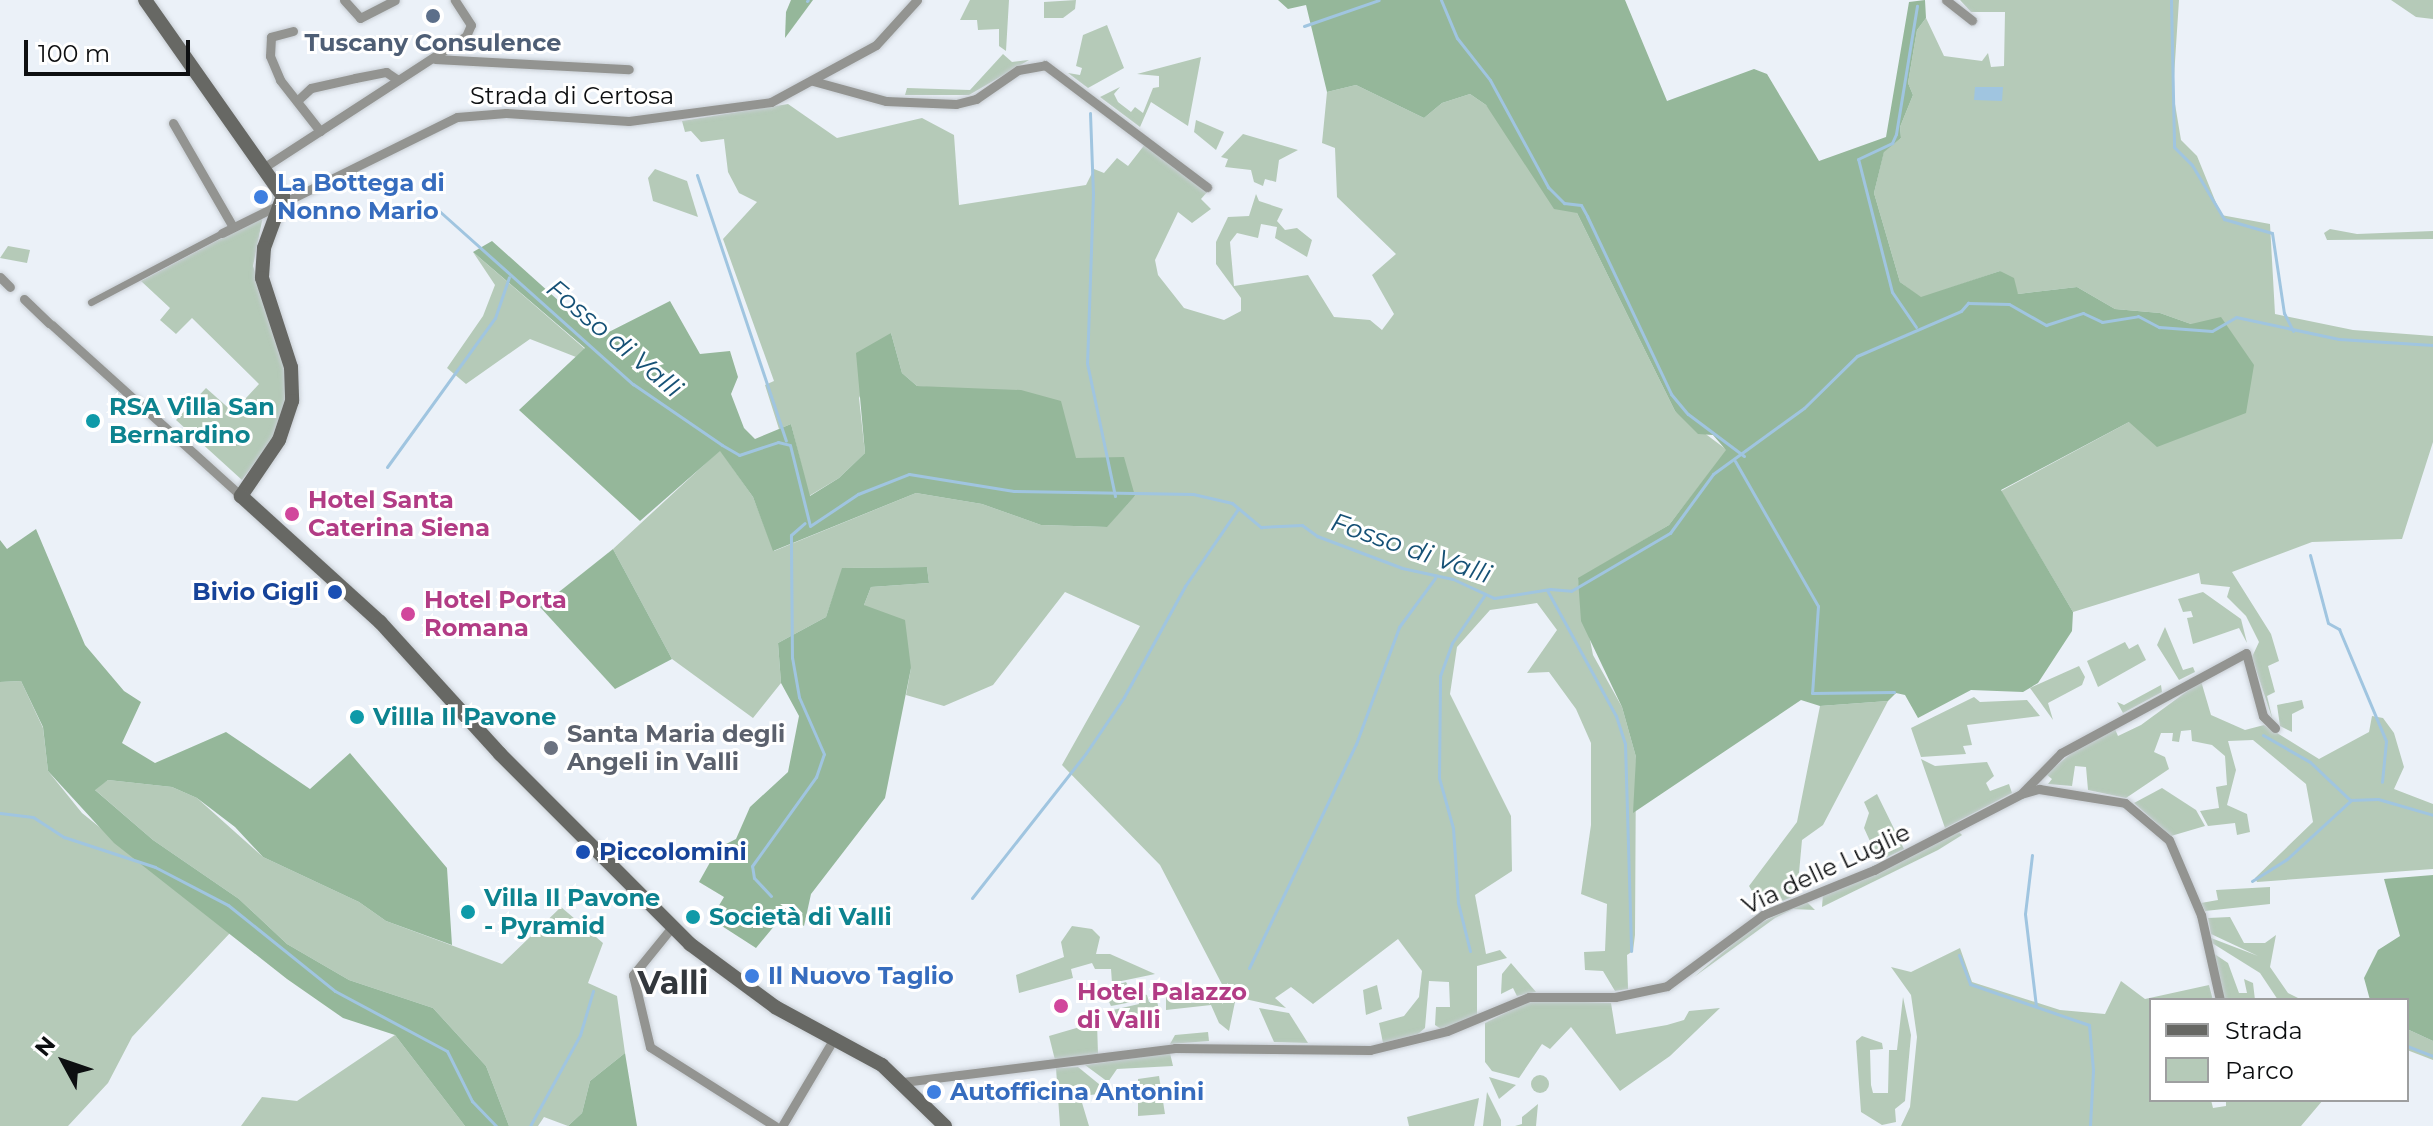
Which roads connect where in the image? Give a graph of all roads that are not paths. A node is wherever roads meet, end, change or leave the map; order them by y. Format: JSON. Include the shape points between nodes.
{"nodes":[{"id":1,"x":145,"y":0,"type":"edge"},
{"id":2,"x":344,"y":0,"type":"edge"},
{"id":3,"x":395,"y":0,"type":"edge"},
{"id":4,"x":455,"y":0,"type":"edge"},
{"id":5,"x":917,"y":0,"type":"edge"},
{"id":6,"x":1946,"y":0,"type":"edge"},
{"id":7,"x":1972,"y":20,"type":"dead end"},
{"id":8,"x":293,"y":31,"type":"dead end"},
{"id":9,"x":435,"y":59,"type":"junction"},
{"id":10,"x":629,"y":69,"type":"dead end"},
{"id":11,"x":398,"y":80,"type":"junction"},
{"id":12,"x":813,"y":81,"type":"junction"},
{"id":13,"x":299,"y":99,"type":"junction"},
{"id":14,"x":173,"y":123,"type":"dead end"},
{"id":15,"x":320,"y":131,"type":"junction"},
{"id":16,"x":266,"y":166,"type":"junction"},
{"id":17,"x":1207,"y":187,"type":"dead end"},
{"id":18,"x":284,"y":201,"type":"junction"},
{"id":19,"x":233,"y":227,"type":"junction"},
{"id":20,"x":222,"y":233,"type":"joint"},
{"id":21,"x":0,"y":277,"type":"edge"},
{"id":22,"x":10,"y":287,"type":"dead end"},
{"id":23,"x":24,"y":299,"type":"dead end"},
{"id":24,"x":91,"y":302,"type":"dead end"},
{"id":25,"x":241,"y":496,"type":"junction"},
{"id":26,"x":2275,"y":728,"type":"dead end"},
{"id":27,"x":2021,"y":794,"type":"junction"},
{"id":28,"x":672,"y":927,"type":"junction"},
{"id":29,"x":2220,"y":998,"type":"edge"},
{"id":30,"x":833,"y":1040,"type":"junction"},
{"id":31,"x":903,"y":1082,"type":"junction"},
{"id":32,"x":775,"y":1126,"type":"edge"},
{"id":33,"x":782,"y":1126,"type":"edge"},
{"id":34,"x":945,"y":1126,"type":"edge"}],
"edges":[{"from":1,"to":16,"type":"main road"},
{"from":2,"to":3,"type":"street","via":[[360,18]]},
{"from":4,"to":9,"type":"street","via":[[470,31]]},
{"from":5,"to":12,"type":"street","name":"Strada di Certosa","via":[[882,41]]},
{"from":6,"to":7,"type":"street"},
{"from":8,"to":13,"type":"street","via":[[273,35],[268,48],[280,80]]},
{"from":9,"to":10,"type":"street"},
{"from":9,"to":11,"type":"street"},
{"from":11,"to":13,"type":"street","via":[[386,72],[365,76],[311,88]]},
{"from":11,"to":15,"type":"street"},
{"from":12,"to":17,"type":"street","via":[[895,102],[956,104],[976,99],[1018,70],[1045,65]]},
{"from":12,"to":18,"type":"street","name":"Strada di Certosa","via":[[771,102],[681,116],[629,121],[506,113],[451,118]]},
{"from":13,"to":15,"type":"street"},
{"from":14,"to":19,"type":"street"},
{"from":15,"to":16,"type":"street"},
{"from":16,"to":18,"type":"main road"},
{"from":18,"to":19,"type":"street","name":"Strada di Certosa"},
{"from":18,"to":25,"type":"main road","via":[[264,248],[262,278],[291,367],[292,401],[279,440]]},
{"from":19,"to":20,"type":"street","name":"Strada di Certosa"},
{"from":20,"to":24,"type":"street","name":"Strada di Certosa"},
{"from":21,"to":22,"type":"street"},
{"from":23,"to":25,"type":"street"},
{"from":25,"to":28,"type":"main road","via":[[380,622],[510,764]]},
{"from":26,"to":27,"type":"street","via":[[2263,716],[2246,653],[2061,753]]},
{"from":27,"to":29,"type":"street","name":"Via delle Luglie","via":[[2051,790],[2110,798],[2141,812],[2156,827],[2175,850],[2201,915]]},
{"from":27,"to":31,"type":"street","name":"Via delle Luglie","via":[[1886,864],[1763,915],[1667,986],[1621,996],[1529,997],[1447,1031],[1370,1050],[1175,1048]]},
{"from":28,"to":30,"type":"main road","via":[[760,997]]},
{"from":28,"to":32,"type":"street","via":[[633,975],[650,1047]]},
{"from":30,"to":31,"type":"main road","via":[[872,1058]]},
{"from":30,"to":33,"type":"street"},
{"from":31,"to":34,"type":"main road"}]}
